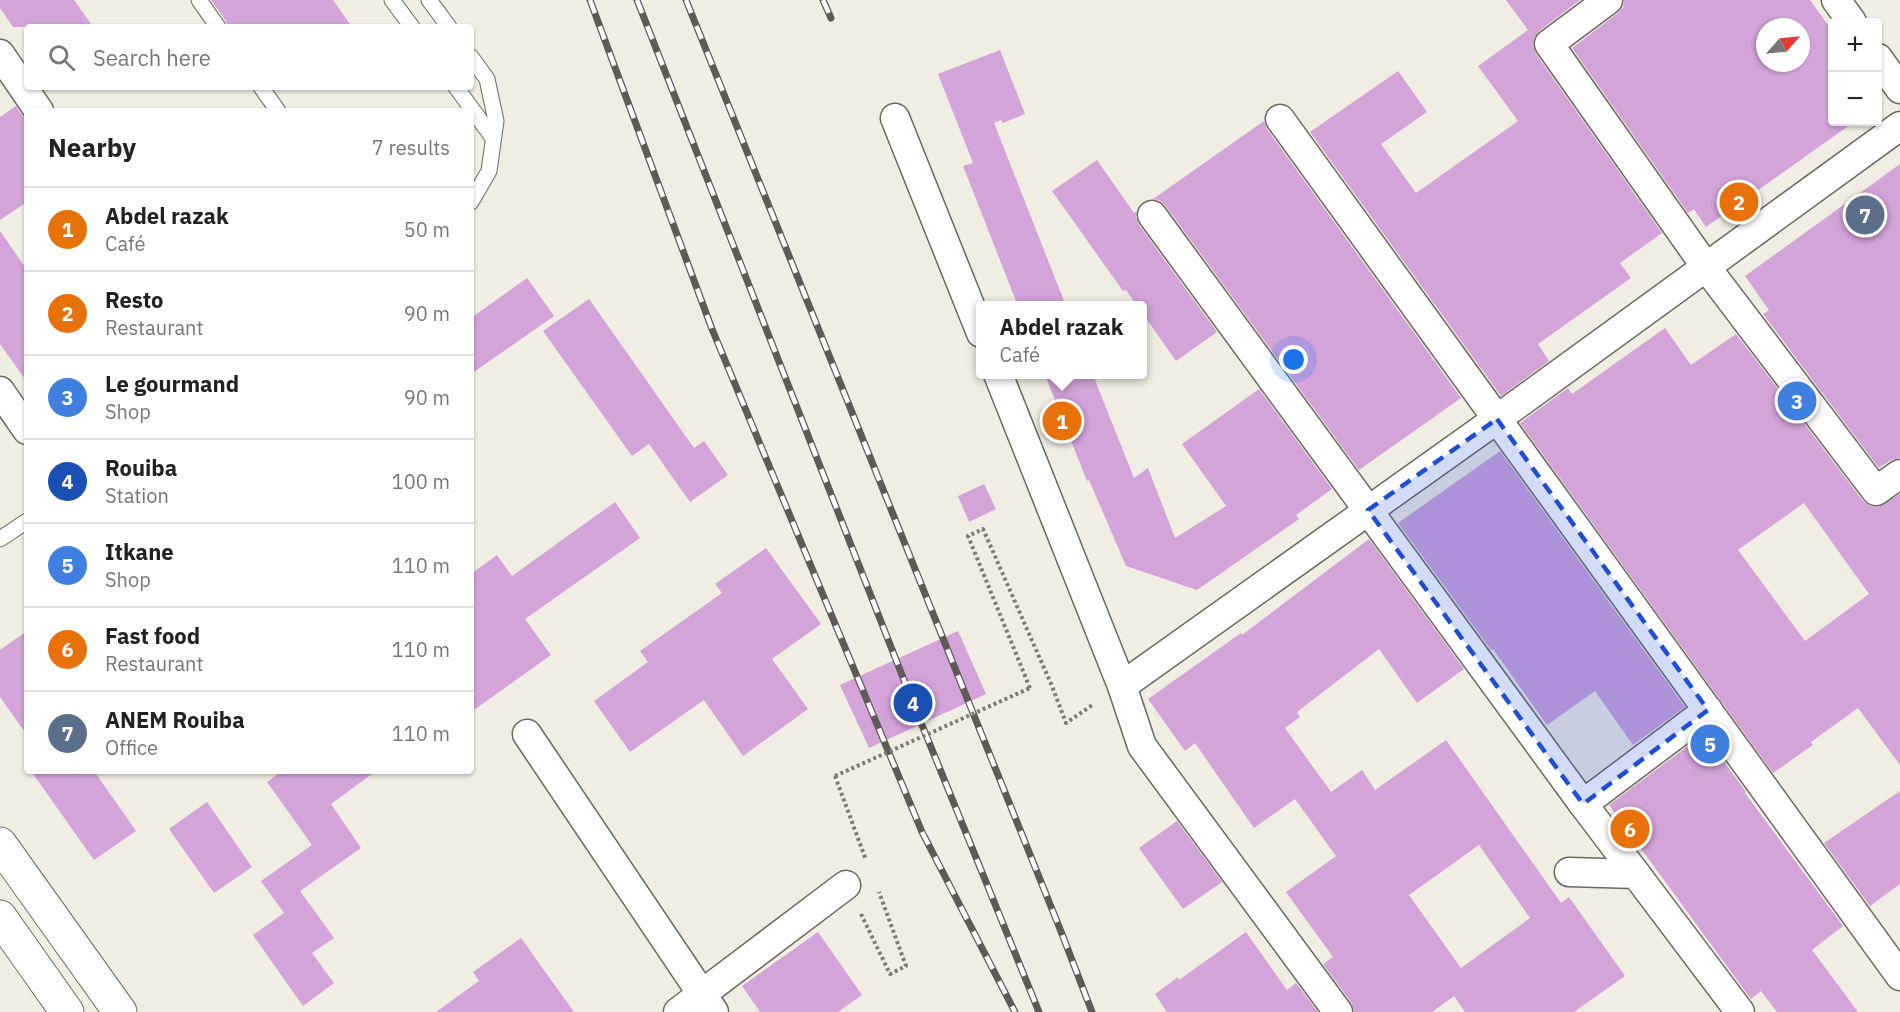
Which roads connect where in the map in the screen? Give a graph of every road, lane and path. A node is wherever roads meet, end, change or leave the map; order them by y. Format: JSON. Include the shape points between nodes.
{"nodes":[{"id":1,"x":199,"y":0,"type":"edge"},
{"id":2,"x":392,"y":0,"type":"edge"},
{"id":3,"x":429,"y":0,"type":"edge"},
{"id":4,"x":1608,"y":0,"type":"edge"},
{"id":5,"x":1836,"y":0,"type":"edge"},
{"id":6,"x":1849,"y":18,"type":"edge"},
{"id":7,"x":216,"y":24,"type":"edge"},
{"id":8,"x":410,"y":24,"type":"edge"},
{"id":9,"x":447,"y":24,"type":"edge"},
{"id":10,"x":0,"y":54,"type":"edge"},
{"id":11,"x":474,"y":61,"type":"edge"},
{"id":12,"x":1882,"y":64,"type":"edge"},
{"id":13,"x":24,"y":89,"type":"edge"},
{"id":14,"x":1900,"y":89,"type":"edge"},
{"id":15,"x":25,"y":90,"type":"edge"},
{"id":16,"x":263,"y":90,"type":"edge"},
{"id":17,"x":458,"y":90,"type":"edge"},
{"id":18,"x":37,"y":108,"type":"edge"},
{"id":19,"x":276,"y":108,"type":"edge"},
{"id":20,"x":471,"y":108,"type":"edge"},
{"id":21,"x":474,"y":112,"type":"edge"},
{"id":22,"x":895,"y":117,"type":"dead end"},
{"id":23,"x":1280,"y":119,"type":"dead end"},
{"id":24,"x":1900,"y":126,"type":"edge"},
{"id":25,"x":493,"y":138,"type":"junction"},
{"id":26,"x":474,"y":197,"type":"edge"},
{"id":27,"x":1152,"y":215,"type":"dead end"},
{"id":28,"x":1706,"y":267,"type":"junction"},
{"id":29,"x":976,"y":320,"type":"edge"},
{"id":30,"x":1000,"y":379,"type":"edge"},
{"id":31,"x":0,"y":391,"type":"edge"},
{"id":32,"x":1497,"y":419,"type":"junction"},
{"id":33,"x":24,"y":426,"type":"edge"},
{"id":34,"x":1900,"y":474,"type":"edge"},
{"id":35,"x":1368,"y":510,"type":"junction"},
{"id":36,"x":24,"y":522,"type":"edge"},
{"id":37,"x":0,"y":539,"type":"edge"},
{"id":38,"x":1122,"y":686,"type":"junction"},
{"id":39,"x":1708,"y":710,"type":"junction"},
{"id":40,"x":527,"y":734,"type":"dead end"},
{"id":41,"x":835,"y":776,"type":"dead end"},
{"id":42,"x":1583,"y":804,"type":"junction"},
{"id":43,"x":0,"y":844,"type":"edge"},
{"id":44,"x":1569,"y":872,"type":"dead end"},
{"id":45,"x":1636,"y":874,"type":"junction"},
{"id":46,"x":846,"y":885,"type":"joint"},
{"id":47,"x":0,"y":917,"type":"edge"},
{"id":48,"x":890,"y":974,"type":"dead end"},
{"id":49,"x":1900,"y":976,"type":"edge"},
{"id":50,"x":708,"y":1003,"type":"edge"},
{"id":51,"x":67,"y":1012,"type":"edge"},
{"id":52,"x":120,"y":1012,"type":"edge"},
{"id":53,"x":678,"y":1012,"type":"edge"},
{"id":54,"x":1338,"y":1012,"type":"edge"},
{"id":55,"x":1740,"y":1012,"type":"edge"}],
"edges":[{"from":1,"to":7,"type":"lane"},
{"from":2,"to":8,"type":"lane"},
{"from":3,"to":9,"type":"lane"},
{"from":4,"to":28,"type":"street","via":[[1549,44]]},
{"from":5,"to":6,"type":"street"},
{"from":10,"to":13,"type":"street"},
{"from":11,"to":25,"type":"lane","via":[[486,79],[496,122]]},
{"from":12,"to":14,"type":"street"},
{"from":15,"to":18,"type":"street"},
{"from":16,"to":19,"type":"lane"},
{"from":17,"to":20,"type":"lane"},
{"from":21,"to":25,"type":"lane"},
{"from":22,"to":29,"type":"street"},
{"from":23,"to":32,"type":"street"},
{"from":24,"to":28,"type":"street"},
{"from":25,"to":26,"type":"lane","via":[[489,171]]},
{"from":27,"to":35,"type":"street"},
{"from":28,"to":32,"type":"street"},
{"from":28,"to":34,"type":"street","via":[[1876,491]]},
{"from":30,"to":38,"type":"street"},
{"from":31,"to":33,"type":"street"},
{"from":32,"to":35,"type":"street"},
{"from":32,"to":39,"type":"street"},
{"from":35,"to":38,"type":"street"},
{"from":35,"to":42,"type":"street"},
{"from":36,"to":37,"type":"lane"},
{"from":38,"to":41,"type":"path","bridge":true,"via":[[1066,723],[983,529],[968,536],[1030,688]]},
{"from":38,"to":54,"type":"street","via":[[1143,746]]},
{"from":39,"to":42,"type":"street"},
{"from":39,"to":49,"type":"street"},
{"from":40,"to":50,"type":"street"},
{"from":42,"to":45,"type":"street"},
{"from":43,"to":52,"type":"main road"},
{"from":44,"to":45,"type":"street"},
{"from":45,"to":55,"type":"street"},
{"from":46,"to":48,"type":"path"},
{"from":46,"to":50,"type":"street"},
{"from":47,"to":51,"type":"main road"},
{"from":50,"to":53,"type":"street"}]}
